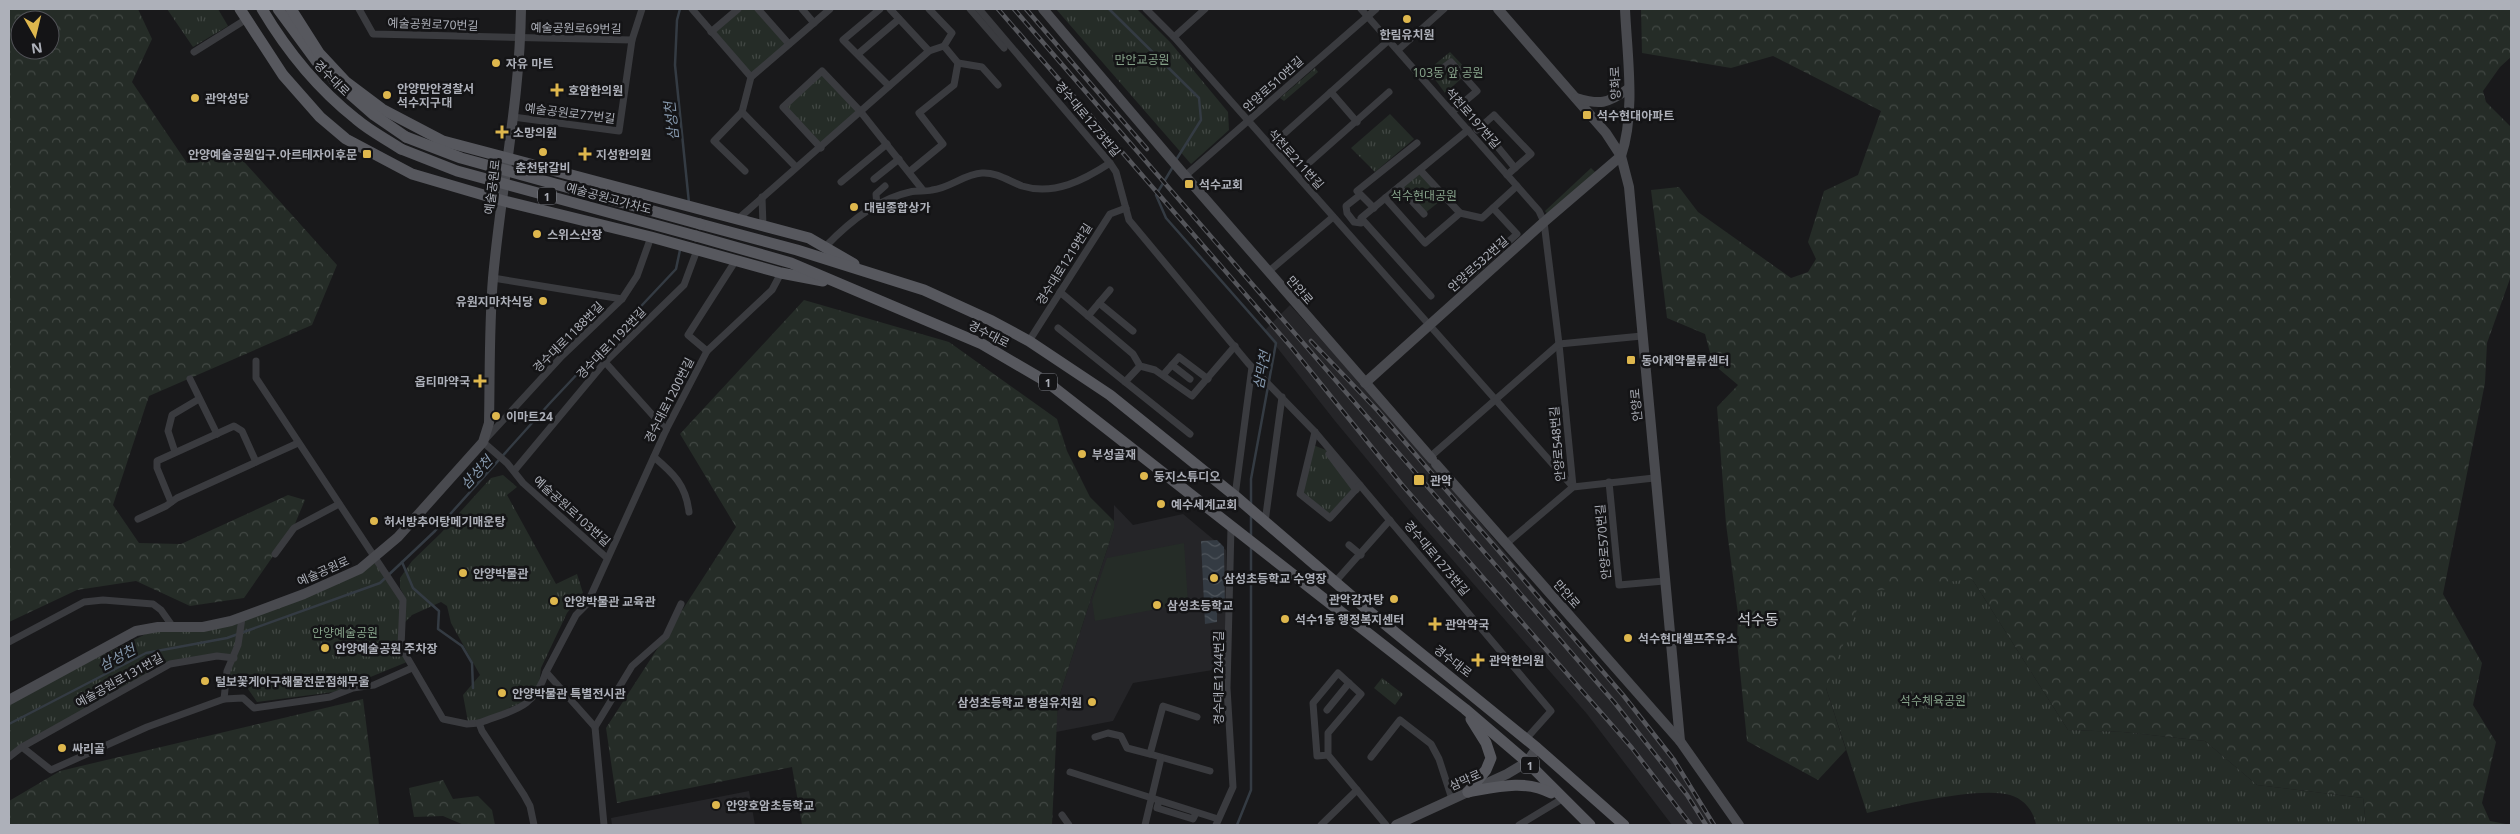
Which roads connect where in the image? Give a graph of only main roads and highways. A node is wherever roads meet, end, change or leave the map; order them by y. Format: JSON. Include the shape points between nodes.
{"nodes":[{"id":1,"x":240,"y":9,"type":"edge"},
{"id":2,"x":262,"y":9,"type":"edge"},
{"id":3,"x":278,"y":9,"type":"edge"},
{"id":4,"x":291,"y":9,"type":"edge"},
{"id":5,"x":406,"y":137,"type":"joint"},
{"id":6,"x":401,"y":149,"type":"joint"},
{"id":7,"x":700,"y":224,"type":"joint"},
{"id":8,"x":696,"y":236,"type":"joint"},
{"id":9,"x":870,"y":274,"type":"junction"},
{"id":10,"x":837,"y":283,"type":"junction"},
{"id":11,"x":1465,"y":709,"type":"junction"},
{"id":12,"x":1562,"y":798,"type":"junction"},
{"id":13,"x":1590,"y":825,"type":"edge"},
{"id":14,"x":1624,"y":825,"type":"edge"}],
"edges":[{"from":1,"to":10,"type":"main road","via":[[283,75],[320,117],[346,139],[412,174],[781,273]]},
{"from":2,"to":6,"type":"main road","name":"경수대로","number":"1","via":[[299,64],[332,99],[358,121]]},
{"from":3,"to":5,"type":"main road","name":"경수대로","number":"1","via":[[312,56],[344,92]]},
{"from":4,"to":9,"type":"main road","via":[[326,60],[346,82],[409,125],[443,140],[809,238]]},
{"from":5,"to":7,"type":"main road","name":"예술공원고가차도","number":"1","bridge":true,"via":[[461,158]]},
{"from":6,"to":8,"type":"main road","name":"예술공원고가차도","number":"1","bridge":true,"via":[[457,171]]},
{"from":7,"to":9,"type":"main road","name":"경수대로","number":"1"},
{"from":8,"to":10,"type":"main road","name":"경수대로","number":"1","via":[[791,263]]},
{"from":9,"to":14,"type":"main road","name":"경수대로","number":"1","via":[[924,290],[992,320],[1110,395],[1537,748]]},
{"from":10,"to":11,"type":"main road","name":"경수대로","number":"1","via":[[982,344],[1047,382]]},
{"from":11,"to":12,"type":"main road","number":"1","via":[[1527,762]]},
{"from":11,"to":12,"type":"main road","via":[[1486,743],[1491,758],[1486,770],[1468,792],[1506,786],[1539,786]]},
{"from":12,"to":13,"type":"main road","number":"1"}]}
